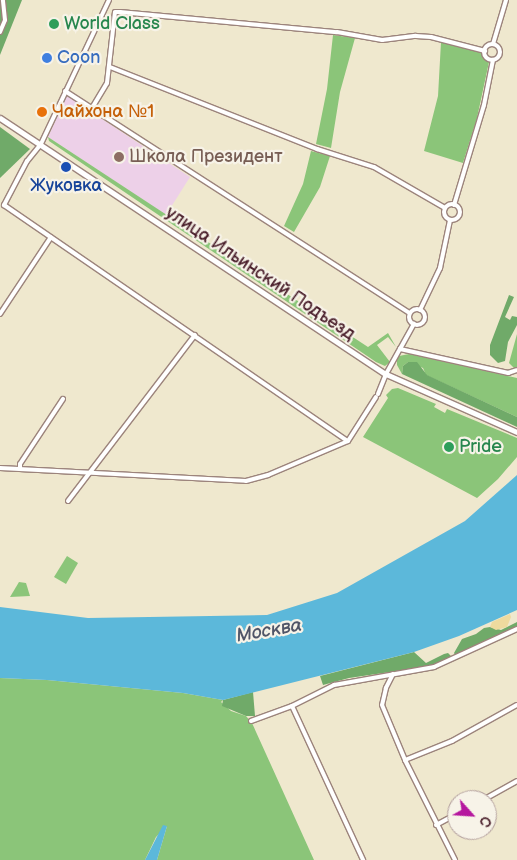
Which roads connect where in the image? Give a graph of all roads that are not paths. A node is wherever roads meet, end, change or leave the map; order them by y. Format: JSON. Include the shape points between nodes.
{"nodes":[{"id":1,"x":3,"y":0,"type":"edge"},
{"id":2,"x":109,"y":0,"type":"edge"},
{"id":3,"x":506,"y":0,"type":"edge"},
{"id":4,"x":0,"y":32,"type":"edge"},
{"id":5,"x":493,"y":44,"type":"junction"},
{"id":6,"x":485,"y":51,"type":"junction"},
{"id":7,"x":492,"y":60,"type":"junction"},
{"id":8,"x":110,"y":67,"type":"junction"},
{"id":9,"x":65,"y":90,"type":"junction"},
{"id":10,"x":92,"y":108,"type":"junction"},
{"id":11,"x":0,"y":118,"type":"edge"},
{"id":12,"x":41,"y":144,"type":"junction"},
{"id":13,"x":454,"y":205,"type":"junction"},
{"id":14,"x":445,"y":208,"type":"junction"},
{"id":15,"x":450,"y":220,"type":"junction"},
{"id":16,"x":51,"y":237,"type":"junction"},
{"id":17,"x":420,"y":310,"type":"junction"},
{"id":18,"x":410,"y":313,"type":"junction"},
{"id":19,"x":0,"y":314,"type":"edge"},
{"id":20,"x":414,"y":324,"type":"junction"},
{"id":21,"x":195,"y":336,"type":"junction"},
{"id":22,"x":400,"y":349,"type":"junction"},
{"id":23,"x":517,"y":370,"type":"edge"},
{"id":24,"x":386,"y":374,"type":"junction"},
{"id":25,"x":63,"y":399,"type":"dead end"},
{"id":26,"x":517,"y":432,"type":"edge"},
{"id":27,"x":348,"y":441,"type":"junction"},
{"id":28,"x":0,"y":468,"type":"edge"},
{"id":29,"x":20,"y":469,"type":"junction"},
{"id":30,"x":90,"y":473,"type":"junction"},
{"id":31,"x":68,"y":501,"type":"dead end"},
{"id":32,"x":517,"y":629,"type":"edge"},
{"id":33,"x":393,"y":674,"type":"junction"},
{"id":34,"x":517,"y":705,"type":"edge"},
{"id":35,"x":292,"y":706,"type":"junction"},
{"id":36,"x":251,"y":721,"type":"dead end"},
{"id":37,"x":405,"y":760,"type":"junction"},
{"id":38,"x":517,"y":782,"type":"edge"},
{"id":39,"x":497,"y":792,"type":"edge"},
{"id":40,"x":447,"y":819,"type":"edge"},
{"id":41,"x":436,"y":825,"type":"junction"},
{"id":42,"x":363,"y":860,"type":"edge"},
{"id":43,"x":455,"y":860,"type":"edge"}],
"edges":[{"from":1,"to":4,"type":"street","via":[[5,20]]},
{"from":2,"to":9,"type":"street"},
{"from":3,"to":5,"type":"street"},
{"from":5,"to":6,"type":"street"},
{"from":5,"to":7,"type":"street","via":[[500,54]]},
{"from":6,"to":7,"type":"street"},
{"from":6,"to":8,"type":"street","via":[[431,37],[382,40],[337,32],[115,12]]},
{"from":7,"to":13,"type":"street","via":[[484,105]]},
{"from":8,"to":10,"type":"street","via":[[107,83]]},
{"from":8,"to":14,"type":"street","via":[[317,149],[374,167]]},
{"from":9,"to":10,"type":"street"},
{"from":9,"to":12,"type":"street"},
{"from":10,"to":18,"type":"street"},
{"from":11,"to":12,"type":"main road","name":"улица Ильинский Подъезд"},
{"from":12,"to":16,"type":"street","via":[[26,160],[4,205]]},
{"from":12,"to":24,"type":"main road","name":"улица Ильинский Подъезд"},
{"from":13,"to":14,"type":"street"},
{"from":13,"to":15,"type":"street","via":[[459,209],[459,215]]},
{"from":14,"to":15,"type":"street","via":[[444,214]]},
{"from":15,"to":17,"type":"street","via":[[440,268]]},
{"from":16,"to":19,"type":"street"},
{"from":16,"to":21,"type":"street"},
{"from":17,"to":18,"type":"street"},
{"from":17,"to":20,"type":"street","via":[[424,319]]},
{"from":18,"to":20,"type":"street"},
{"from":20,"to":22,"type":"street"},
{"from":21,"to":27,"type":"street"},
{"from":21,"to":30,"type":"street"},
{"from":22,"to":23,"type":"street","via":[[508,372]]},
{"from":22,"to":24,"type":"street"},
{"from":24,"to":26,"type":"main road","name":"улица Ильинский Подъезд"},
{"from":24,"to":27,"type":"street","via":[[377,396]]},
{"from":25,"to":29,"type":"street","via":[[20,464]]},
{"from":27,"to":30,"type":"street","via":[[246,481]]},
{"from":28,"to":29,"type":"street"},
{"from":29,"to":30,"type":"street"},
{"from":30,"to":31,"type":"street"},
{"from":32,"to":33,"type":"street","via":[[434,668]]},
{"from":33,"to":35,"type":"street","via":[[334,685]]},
{"from":33,"to":37,"type":"street","via":[[382,706]]},
{"from":34,"to":37,"type":"street","via":[[452,741]]},
{"from":35,"to":36,"type":"street"},
{"from":35,"to":42,"type":"street"},
{"from":37,"to":41,"type":"street"},
{"from":38,"to":39,"type":"street"},
{"from":40,"to":41,"type":"street"},
{"from":41,"to":43,"type":"street"}]}
